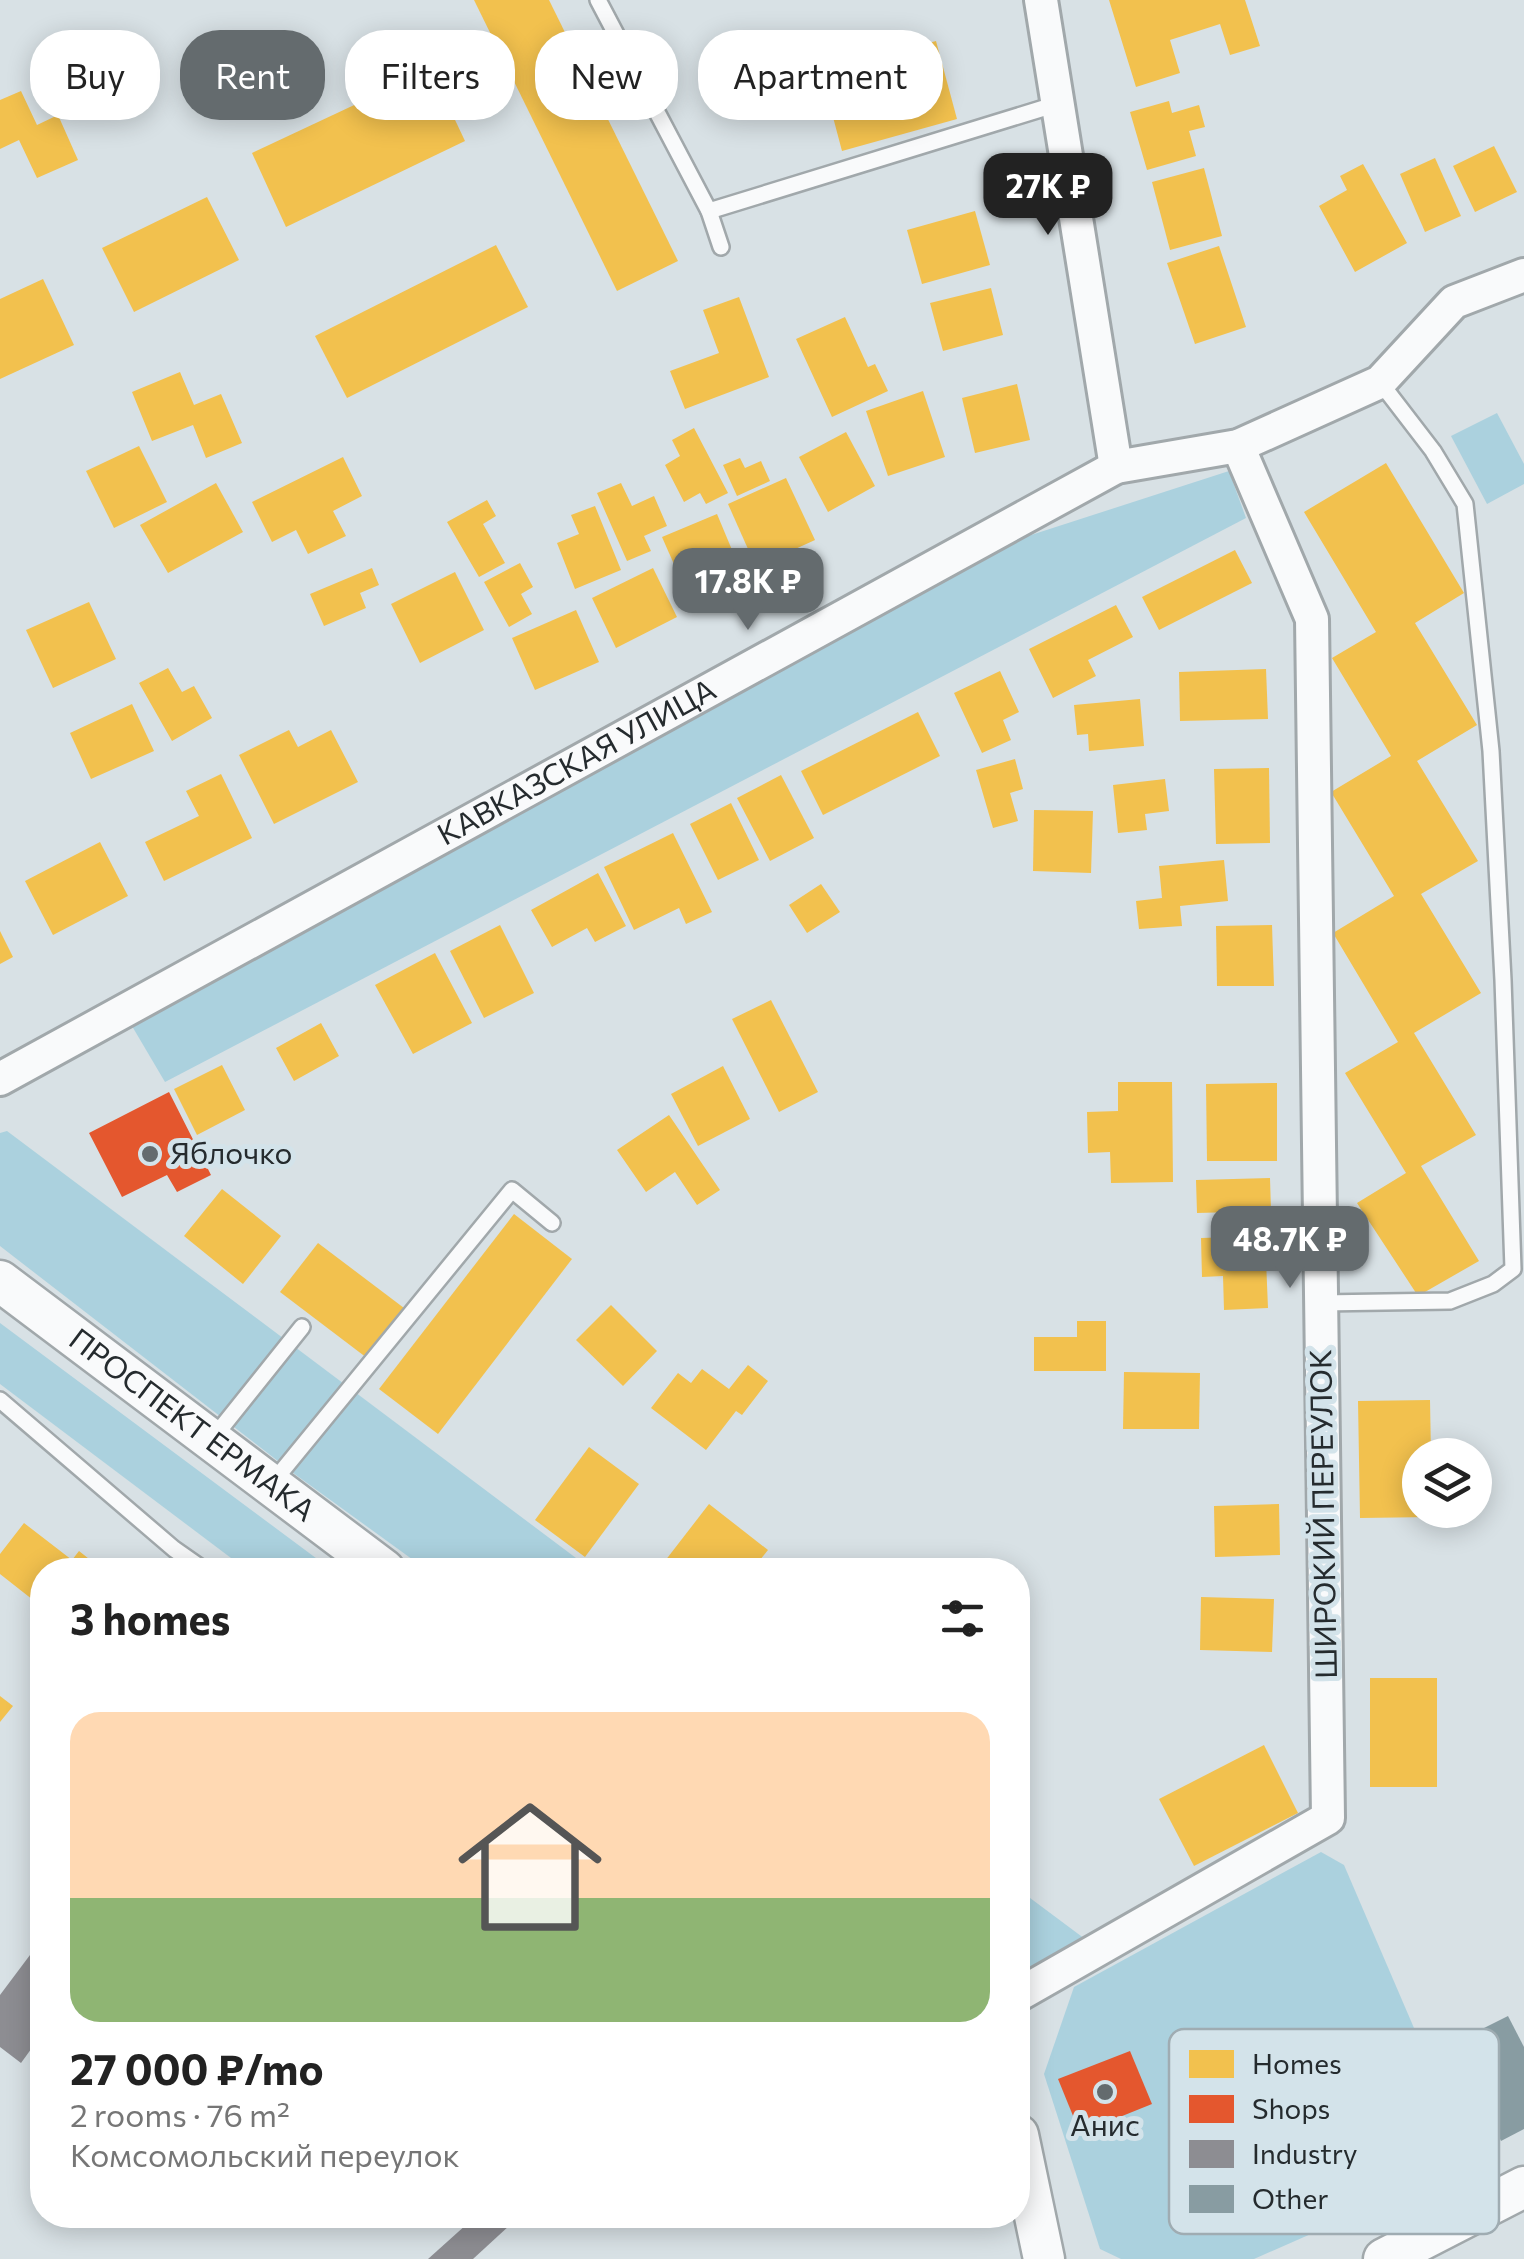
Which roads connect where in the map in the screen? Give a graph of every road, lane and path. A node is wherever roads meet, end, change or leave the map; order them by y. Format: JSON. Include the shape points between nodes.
{"nodes":[{"id":1,"x":598,"y":0,"type":"edge"},
{"id":2,"x":1041,"y":0,"type":"edge"},
{"id":3,"x":1058,"y":104,"type":"junction"},
{"id":4,"x":709,"y":211,"type":"junction"},
{"id":5,"x":721,"y":247,"type":"dead end"},
{"id":6,"x":1524,"y":275,"type":"edge"},
{"id":7,"x":1380,"y":382,"type":"junction"},
{"id":8,"x":1238,"y":446,"type":"junction"},
{"id":9,"x":1116,"y":466,"type":"junction"},
{"id":10,"x":0,"y":1079,"type":"edge"},
{"id":11,"x":552,"y":1223,"type":"dead end"},
{"id":12,"x":0,"y":1281,"type":"edge"},
{"id":13,"x":1321,"y":1302,"type":"junction"},
{"id":14,"x":302,"y":1328,"type":"dead end"},
{"id":15,"x":0,"y":1400,"type":"edge"},
{"id":16,"x":211,"y":1440,"type":"junction"},
{"id":17,"x":270,"y":1485,"type":"junction"},
{"id":18,"x":187,"y":1558,"type":"edge"},
{"id":19,"x":368,"y":1558,"type":"edge"},
{"id":20,"x":1030,"y":1987,"type":"edge"},
{"id":21,"x":1030,"y":2192,"type":"edge"},
{"id":22,"x":1433,"y":2234,"type":"edge"},
{"id":23,"x":1044,"y":2259,"type":"edge"},
{"id":24,"x":1384,"y":2259,"type":"edge"}],
"edges":[{"from":1,"to":4,"type":"lane"},
{"from":2,"to":3,"type":"street"},
{"from":3,"to":4,"type":"lane"},
{"from":3,"to":9,"type":"street"},
{"from":4,"to":5,"type":"lane"},
{"from":6,"to":7,"type":"street","name":"КАВКАЗСКАЯ УЛИЦА","via":[[1454,302]]},
{"from":7,"to":8,"type":"street","name":"КАВКАЗСКАЯ УЛИЦА"},
{"from":7,"to":13,"type":"lane","via":[[1465,504],[1492,770],[1512,1269],[1450,1301]]},
{"from":8,"to":9,"type":"street","name":"КАВКАЗСКАЯ УЛИЦА"},
{"from":8,"to":13,"type":"street","name":"ШИРОКИЙ ПЕРЕУЛОК","via":[[1312,620]]},
{"from":9,"to":10,"type":"street","name":"КАВКАЗСКАЯ УЛИЦА"},
{"from":11,"to":17,"type":"lane","via":[[512,1190]]},
{"from":12,"to":16,"type":"street","name":"ПРОСПЕКТ ЕРМАКА"},
{"from":13,"to":20,"type":"street","name":"ШИРОКИЙ ПЕРЕУЛОК","via":[[1328,1818]]},
{"from":14,"to":16,"type":"lane"},
{"from":15,"to":18,"type":"lane"},
{"from":16,"to":17,"type":"street","name":"ПРОСПЕКТ ЕРМАКА"},
{"from":17,"to":19,"type":"street","name":"ПРОСПЕКТ ЕРМАКА"},
{"from":21,"to":23,"type":"street"},
{"from":22,"to":24,"type":"street"}]}
